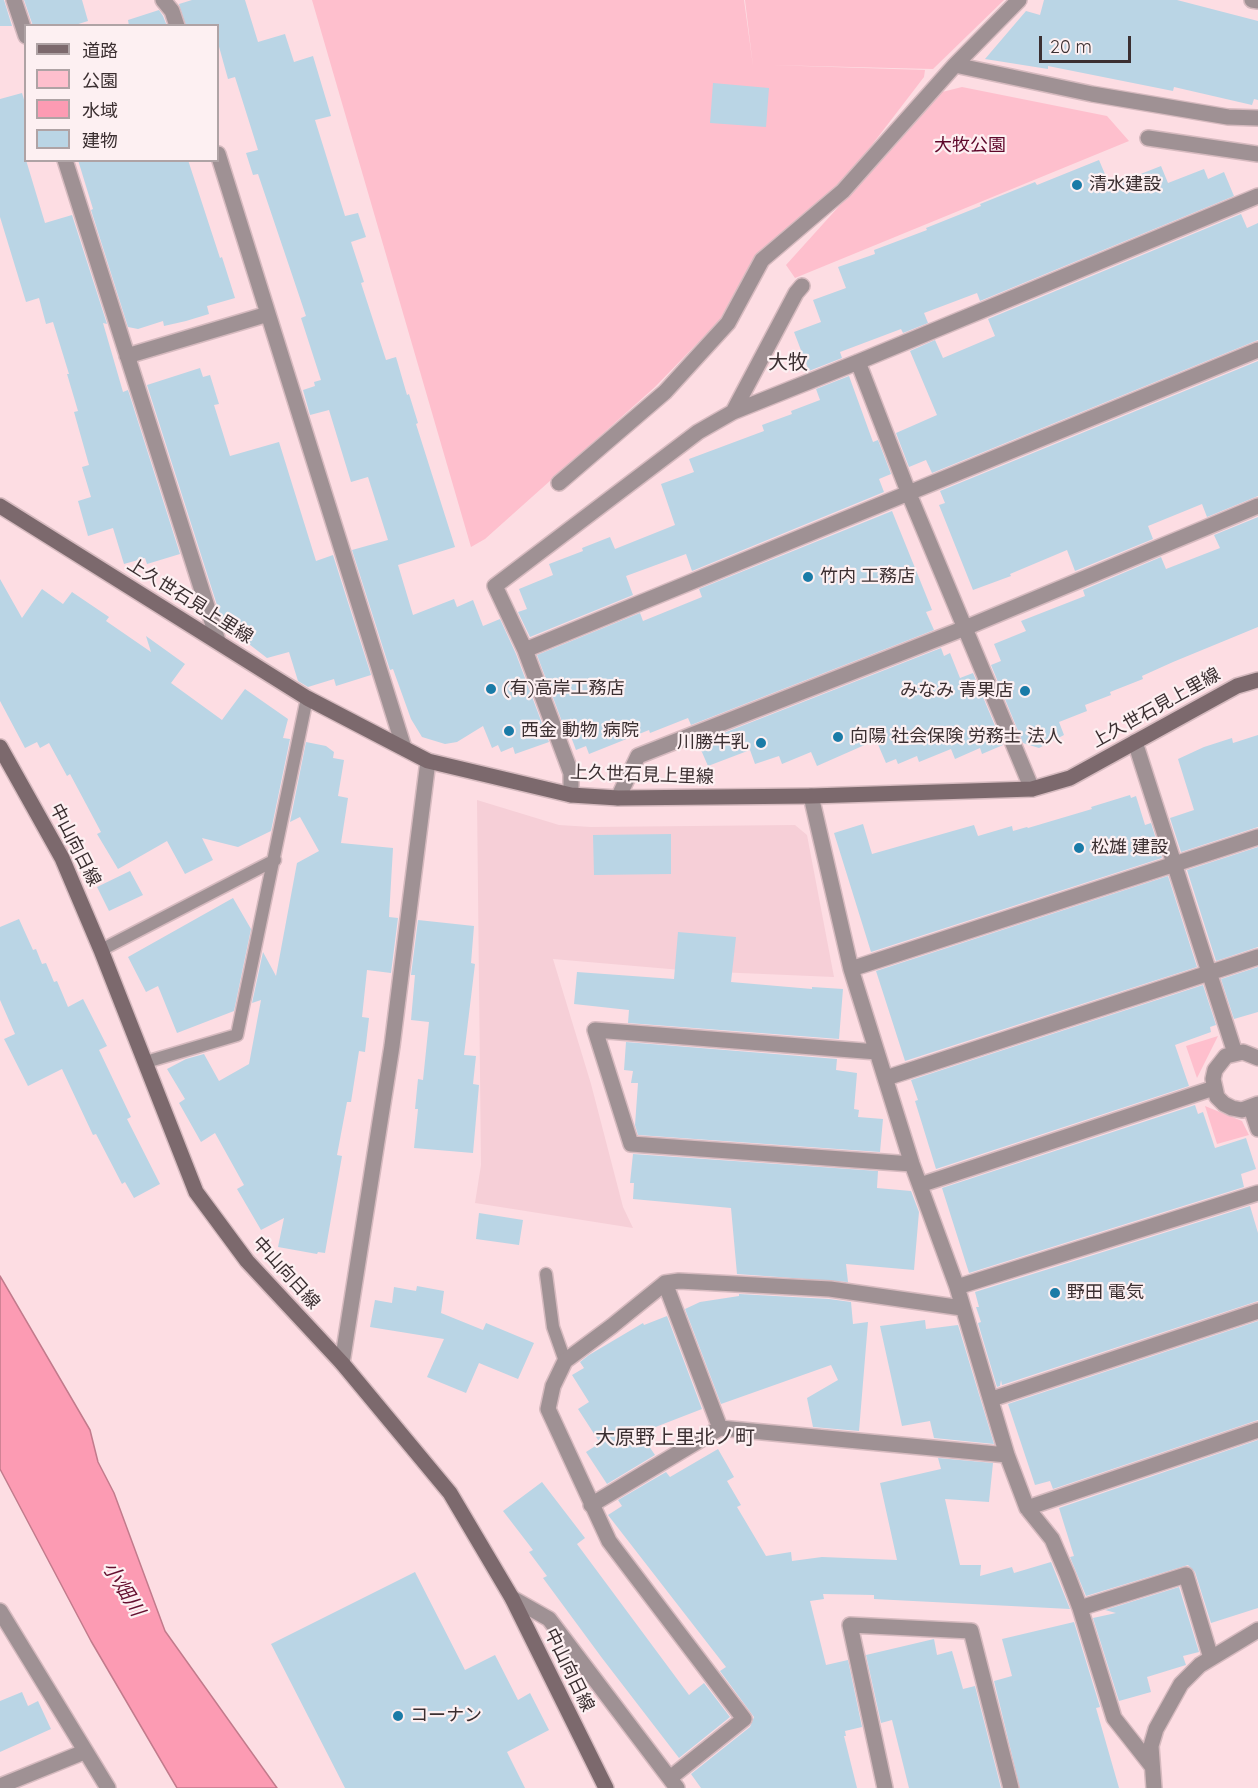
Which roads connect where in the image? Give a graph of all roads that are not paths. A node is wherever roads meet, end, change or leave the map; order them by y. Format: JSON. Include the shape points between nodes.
{"nodes":[{"id":1,"x":14,"y":0,"type":"edge"},
{"id":2,"x":163,"y":0,"type":"edge"},
{"id":3,"x":1019,"y":0,"type":"edge"},
{"id":4,"x":1252,"y":0,"type":"edge"},
{"id":5,"x":1258,"y":1,"type":"edge"},
{"id":6,"x":176,"y":24,"type":"edge"},
{"id":7,"x":24,"y":30,"type":"edge"},
{"id":8,"x":956,"y":65,"type":"junction"},
{"id":9,"x":1258,"y":118,"type":"edge"},
{"id":10,"x":1148,"y":138,"type":"dead end"},
{"id":11,"x":1258,"y":154,"type":"edge"},
{"id":12,"x":219,"y":157,"type":"edge"},
{"id":13,"x":66,"y":162,"type":"edge"},
{"id":14,"x":1258,"y":196,"type":"edge"},
{"id":15,"x":801,"y":286,"type":"dead end"},
{"id":16,"x":268,"y":314,"type":"junction"},
{"id":17,"x":1258,"y":350,"type":"edge"},
{"id":18,"x":127,"y":356,"type":"junction"},
{"id":19,"x":858,"y":362,"type":"junction"},
{"id":20,"x":733,"y":411,"type":"junction"},
{"id":21,"x":559,"y":483,"type":"dead end"},
{"id":22,"x":909,"y":494,"type":"junction"},
{"id":23,"x":0,"y":506,"type":"edge"},
{"id":24,"x":1258,"y":506,"type":"edge"},
{"id":25,"x":965,"y":628,"type":"junction"},
{"id":26,"x":218,"y":641,"type":"junction"},
{"id":27,"x":525,"y":650,"type":"junction"},
{"id":28,"x":1258,"y":680,"type":"edge"},
{"id":29,"x":307,"y":698,"type":"junction"},
{"id":30,"x":1135,"y":742,"type":"junction"},
{"id":31,"x":0,"y":747,"type":"edge"},
{"id":32,"x":404,"y":748,"type":"junction"},
{"id":33,"x":428,"y":761,"type":"junction"},
{"id":34,"x":1032,"y":789,"type":"junction"},
{"id":35,"x":571,"y":795,"type":"junction"},
{"id":36,"x":811,"y":796,"type":"junction"},
{"id":37,"x":618,"y":798,"type":"junction"},
{"id":38,"x":1258,"y":837,"type":"edge"},
{"id":39,"x":275,"y":860,"type":"junction"},
{"id":40,"x":1175,"y":864,"type":"junction"},
{"id":41,"x":101,"y":950,"type":"junction"},
{"id":42,"x":1258,"y":957,"type":"edge"},
{"id":43,"x":850,"y":969,"type":"junction"},
{"id":44,"x":1209,"y":973,"type":"junction"},
{"id":45,"x":877,"y":1052,"type":"junction"},
{"id":46,"x":1234,"y":1053,"type":"junction"},
{"id":47,"x":1258,"y":1058,"type":"edge"},
{"id":48,"x":146,"y":1062,"type":"junction"},
{"id":49,"x":886,"y":1077,"type":"junction"},
{"id":50,"x":1214,"y":1088,"type":"junction"},
{"id":51,"x":1254,"y":1106,"type":"edge"},
{"id":52,"x":1258,"y":1129,"type":"edge"},
{"id":53,"x":912,"y":1164,"type":"junction"},
{"id":54,"x":920,"y":1185,"type":"junction"},
{"id":55,"x":1258,"y":1193,"type":"edge"},
{"id":56,"x":546,"y":1274,"type":"dead end"},
{"id":57,"x":665,"y":1283,"type":"junction"},
{"id":58,"x":957,"y":1287,"type":"junction"},
{"id":59,"x":962,"y":1308,"type":"junction"},
{"id":60,"x":1258,"y":1311,"type":"edge"},
{"id":61,"x":565,"y":1361,"type":"junction"},
{"id":62,"x":342,"y":1363,"type":"junction"},
{"id":63,"x":992,"y":1399,"type":"junction"},
{"id":64,"x":720,"y":1428,"type":"junction"},
{"id":65,"x":1258,"y":1430,"type":"edge"},
{"id":66,"x":1007,"y":1455,"type":"junction"},
{"id":67,"x":591,"y":1505,"type":"junction"},
{"id":68,"x":1027,"y":1508,"type":"junction"},
{"id":69,"x":512,"y":1598,"type":"junction"},
{"id":70,"x":1080,"y":1608,"type":"junction"},
{"id":71,"x":0,"y":1611,"type":"edge"},
{"id":72,"x":1258,"y":1630,"type":"edge"},
{"id":73,"x":1211,"y":1658,"type":"junction"},
{"id":74,"x":84,"y":1752,"type":"junction"},
{"id":75,"x":1151,"y":1765,"type":"junction"},
{"id":76,"x":673,"y":1783,"type":"edge"},
{"id":77,"x":0,"y":1786,"type":"edge"},
{"id":78,"x":108,"y":1788,"type":"edge"},
{"id":79,"x":606,"y":1788,"type":"edge"},
{"id":80,"x":885,"y":1788,"type":"edge"},
{"id":81,"x":1011,"y":1788,"type":"edge"},
{"id":82,"x":1154,"y":1788,"type":"edge"}],
"edges":[{"from":1,"to":7,"type":"street"},
{"from":2,"to":6,"type":"street"},
{"from":3,"to":8,"type":"street"},
{"from":4,"to":5,"type":"street"},
{"from":8,"to":9,"type":"street","via":[[1092,94],[1228,117]]},
{"from":8,"to":21,"type":"street","via":[[843,191],[762,260],[729,323],[665,392]]},
{"from":10,"to":11,"type":"street"},
{"from":12,"to":16,"type":"street"},
{"from":13,"to":18,"type":"street"},
{"from":14,"to":19,"type":"street"},
{"from":15,"to":20,"type":"street"},
{"from":16,"to":18,"type":"street"},
{"from":16,"to":32,"type":"street"},
{"from":17,"to":22,"type":"street"},
{"from":18,"to":26,"type":"street"},
{"from":19,"to":20,"type":"street"},
{"from":19,"to":22,"type":"street"},
{"from":20,"to":27,"type":"street","via":[[698,432],[495,585]]},
{"from":22,"to":25,"type":"street"},
{"from":22,"to":27,"type":"street"},
{"from":23,"to":26,"type":"main road","name":"上久世石見上里線"},
{"from":24,"to":25,"type":"street"},
{"from":25,"to":34,"type":"street"},
{"from":25,"to":37,"type":"street","via":[[638,756]]},
{"from":26,"to":29,"type":"main road","name":"上久世石見上里線"},
{"from":27,"to":35,"type":"street","via":[[571,773]]},
{"from":28,"to":30,"type":"main road","name":"上久世石見上里線","via":[[1237,686]]},
{"from":29,"to":32,"type":"main road","name":"上久世石見上里線"},
{"from":29,"to":39,"type":"lane"},
{"from":30,"to":34,"type":"main road","name":"上久世石見上里線","via":[[1070,778]]},
{"from":30,"to":40,"type":"street"},
{"from":31,"to":41,"type":"main road","name":"中山向日線","via":[[62,858]]},
{"from":32,"to":33,"type":"main road","name":"上久世石見上里線"},
{"from":33,"to":35,"type":"main road","name":"上久世石見上里線"},
{"from":33,"to":62,"type":"street","via":[[392,1046]]},
{"from":34,"to":36,"type":"main road","name":"上久世石見上里線"},
{"from":35,"to":37,"type":"main road","name":"上久世石見上里線"},
{"from":36,"to":37,"type":"main road","name":"上久世石見上里線"},
{"from":36,"to":43,"type":"street"},
{"from":38,"to":40,"type":"street"},
{"from":39,"to":41,"type":"lane"},
{"from":39,"to":48,"type":"lane","via":[[237,1035]]},
{"from":40,"to":43,"type":"street"},
{"from":40,"to":44,"type":"street"},
{"from":41,"to":48,"type":"main road","name":"中山向日線"},
{"from":42,"to":44,"type":"street"},
{"from":43,"to":45,"type":"street"},
{"from":44,"to":46,"type":"street"},
{"from":44,"to":49,"type":"street"},
{"from":45,"to":49,"type":"street"},
{"from":45,"to":53,"type":"street","via":[[595,1030],[631,1144]]},
{"from":46,"to":47,"type":"street"},
{"from":46,"to":50,"type":"street","via":[[1215,1070]]},
{"from":48,"to":62,"type":"main road","name":"中山向日線","via":[[196,1192],[247,1261]]},
{"from":49,"to":53,"type":"street"},
{"from":50,"to":51,"type":"street","via":[[1217,1097],[1232,1108]]},
{"from":50,"to":54,"type":"street"},
{"from":51,"to":52,"type":"street"},
{"from":53,"to":54,"type":"street"},
{"from":54,"to":58,"type":"street"},
{"from":55,"to":58,"type":"street"},
{"from":56,"to":61,"type":"lane","via":[[554,1327]]},
{"from":57,"to":59,"type":"street","via":[[830,1289]]},
{"from":57,"to":61,"type":"street"},
{"from":57,"to":64,"type":"street"},
{"from":58,"to":59,"type":"street"},
{"from":59,"to":63,"type":"street"},
{"from":60,"to":63,"type":"street"},
{"from":61,"to":67,"type":"street","via":[[548,1409]]},
{"from":62,"to":69,"type":"main road","name":"中山向日線","via":[[450,1493]]},
{"from":63,"to":66,"type":"street"},
{"from":64,"to":66,"type":"street"},
{"from":64,"to":67,"type":"street"},
{"from":65,"to":68,"type":"street"},
{"from":66,"to":68,"type":"street"},
{"from":67,"to":76,"type":"street","via":[[609,1541],[744,1719]]},
{"from":68,"to":70,"type":"street","via":[[1052,1539]]},
{"from":69,"to":76,"type":"street","via":[[549,1618]]},
{"from":69,"to":79,"type":"main road","name":"中山向日線"},
{"from":70,"to":73,"type":"street","via":[[1186,1575]]},
{"from":70,"to":75,"type":"street","via":[[1114,1718]]},
{"from":71,"to":74,"type":"street"},
{"from":72,"to":73,"type":"street"},
{"from":73,"to":75,"type":"street","via":[[1180,1684],[1168,1705],[1151,1746]]},
{"from":74,"to":77,"type":"street"},
{"from":74,"to":78,"type":"street"},
{"from":75,"to":82,"type":"street"},
{"from":80,"to":81,"type":"street","via":[[850,1625],[971,1631]]}]}
